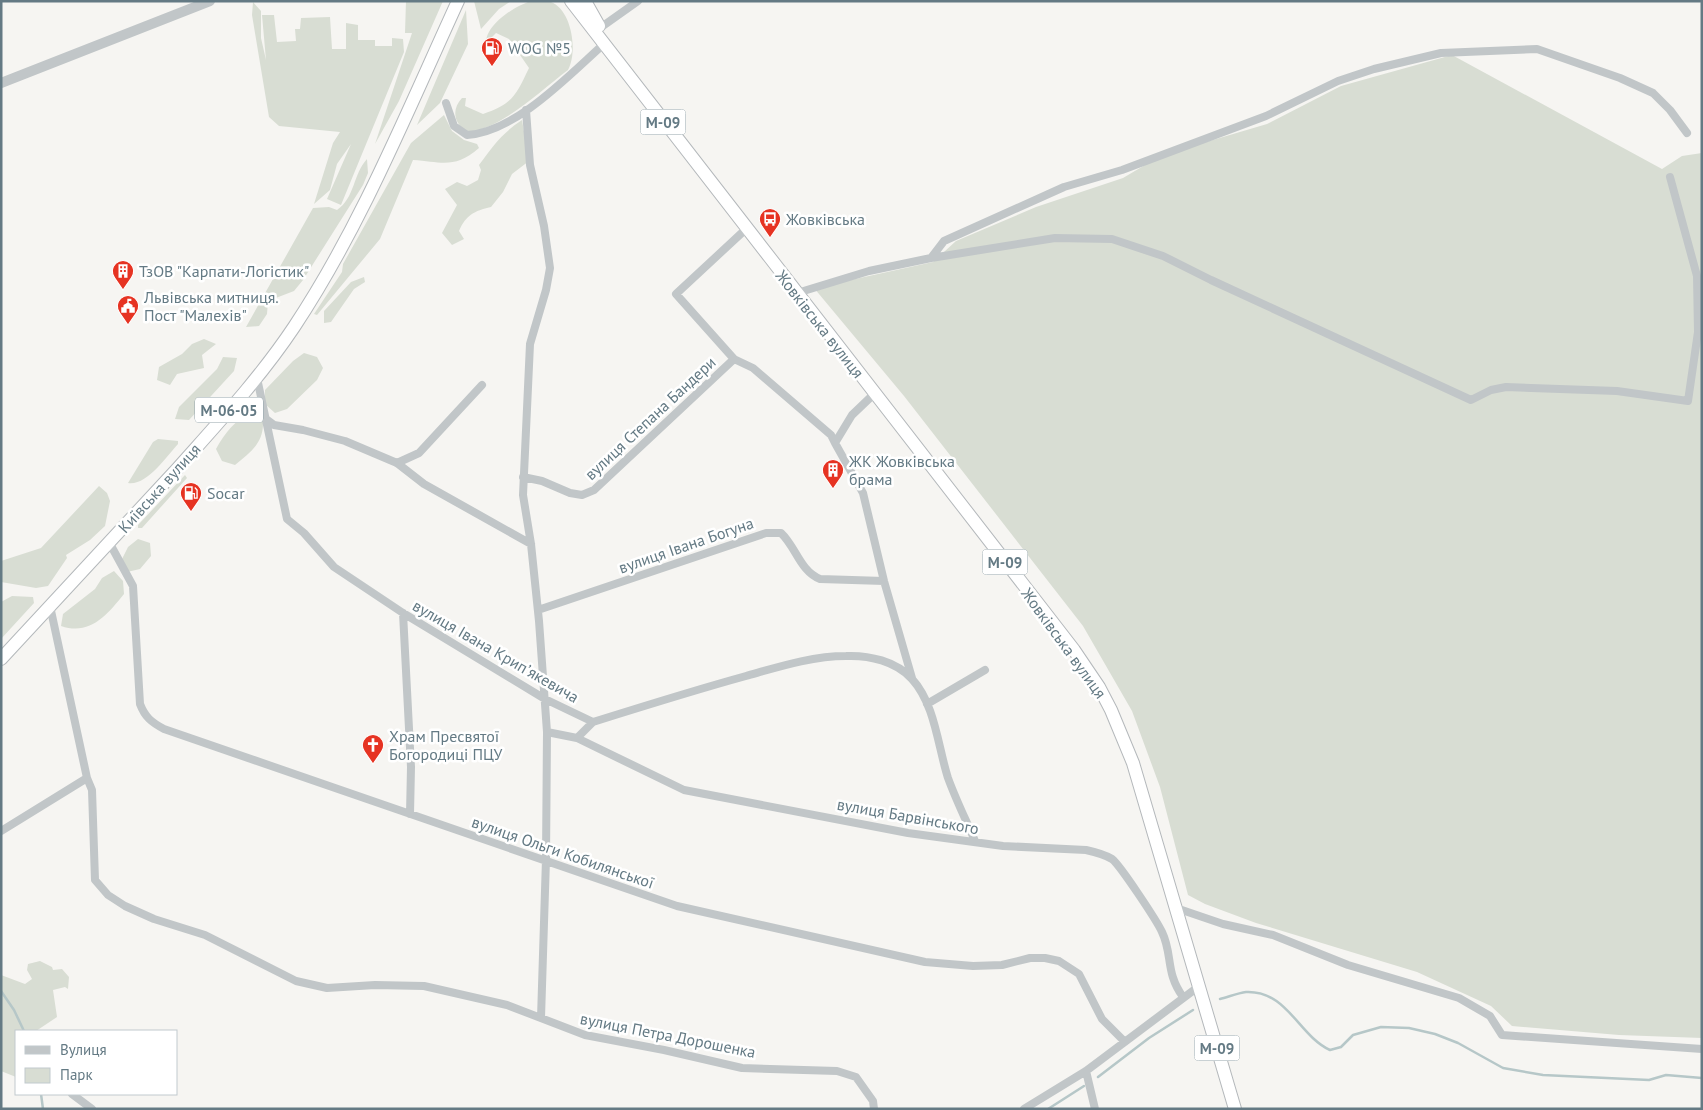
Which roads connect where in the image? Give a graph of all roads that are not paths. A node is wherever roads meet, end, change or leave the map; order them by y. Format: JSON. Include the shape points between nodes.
{"nodes":[{"id":1,"x":210,"y":1,"type":"edge"},
{"id":2,"x":458,"y":1,"type":"edge"},
{"id":3,"x":571,"y":1,"type":"edge"},
{"id":4,"x":585,"y":1,"type":"edge"},
{"id":5,"x":638,"y":1,"type":"edge"},
{"id":6,"x":600,"y":28,"type":"junction"},
{"id":7,"x":604,"y":43,"type":"junction"},
{"id":8,"x":1,"y":83,"type":"edge"},
{"id":9,"x":446,"y":103,"type":"dead end"},
{"id":10,"x":526,"y":110,"type":"junction"},
{"id":11,"x":1687,"y":133,"type":"dead end"},
{"id":12,"x":1670,"y":177,"type":"dead end"},
{"id":13,"x":746,"y":229,"type":"junction"},
{"id":14,"x":930,"y":258,"type":"junction"},
{"id":15,"x":797,"y":293,"type":"junction"},
{"id":16,"x":734,"y":359,"type":"junction"},
{"id":17,"x":258,"y":378,"type":"junction"},
{"id":18,"x":482,"y":385,"type":"dead end"},
{"id":19,"x":874,"y":394,"type":"junction"},
{"id":20,"x":266,"y":419,"type":"junction"},
{"id":21,"x":835,"y":443,"type":"junction"},
{"id":22,"x":397,"y":463,"type":"junction"},
{"id":23,"x":524,"y":477,"type":"junction"},
{"id":24,"x":109,"y":542,"type":"junction"},
{"id":25,"x":531,"y":544,"type":"junction"},
{"id":26,"x":884,"y":581,"type":"junction"},
{"id":27,"x":50,"y":606,"type":"junction"},
{"id":28,"x":538,"y":610,"type":"junction"},
{"id":29,"x":403,"y":613,"type":"junction"},
{"id":30,"x":1,"y":659,"type":"edge"},
{"id":31,"x":985,"y":670,"type":"dead end"},
{"id":32,"x":913,"y":679,"type":"junction"},
{"id":33,"x":545,"y":699,"type":"junction"},
{"id":34,"x":927,"y":704,"type":"junction"},
{"id":35,"x":593,"y":722,"type":"junction"},
{"id":36,"x":547,"y":732,"type":"junction"},
{"id":37,"x":577,"y":738,"type":"junction"},
{"id":38,"x":87,"y":778,"type":"junction"},
{"id":39,"x":410,"y":814,"type":"junction"},
{"id":40,"x":1,"y":831,"type":"edge"},
{"id":41,"x":975,"y":841,"type":"junction"},
{"id":42,"x":546,"y":859,"type":"junction"},
{"id":43,"x":1176,"y":908,"type":"junction"},
{"id":44,"x":1198,"y":988,"type":"junction"},
{"id":45,"x":1183,"y":997,"type":"junction"},
{"id":46,"x":541,"y":1018,"type":"junction"},
{"id":47,"x":1125,"y":1042,"type":"junction"},
{"id":48,"x":1702,"y":1049,"type":"edge"},
{"id":49,"x":1086,"y":1071,"type":"junction"},
{"id":50,"x":73,"y":1095,"type":"edge"},
{"id":51,"x":92,"y":1109,"type":"edge"},
{"id":52,"x":874,"y":1109,"type":"edge"},
{"id":53,"x":1024,"y":1109,"type":"edge"},
{"id":54,"x":1095,"y":1109,"type":"edge"},
{"id":55,"x":1235,"y":1109,"type":"edge"}],
"edges":[{"from":1,"to":8,"type":"street"},
{"from":2,"to":17,"type":"highway","name":"Київська вулиця","number":"М-06-05","via":[[364,205],[315,294]]},
{"from":3,"to":7,"type":"highway","number":"М-09"},
{"from":4,"to":6,"type":"highway","number":"М-09"},
{"from":5,"to":6,"type":"street"},
{"from":6,"to":7,"type":"highway","number":"М-09"},
{"from":7,"to":10,"type":"street"},
{"from":7,"to":13,"type":"highway","number":"М-09"},
{"from":9,"to":10,"type":"street","via":[[454,126],[467,135],[491,131]]},
{"from":10,"to":23,"type":"street","via":[[530,165],[550,268],[530,344]]},
{"from":11,"to":14,"type":"street","via":[[1653,93],[1537,49],[1441,54],[1338,81],[1266,116],[1122,170],[1064,187],[944,241]]},
{"from":12,"to":14,"type":"street","via":[[1697,276],[1698,332],[1688,401],[1617,390],[1506,387],[1471,400],[1163,256],[1112,239],[1055,238]]},
{"from":13,"to":15,"type":"highway","name":"Жовківська вулиця","number":"М-09"},
{"from":13,"to":16,"type":"street","name":"вулиця Степана Бандери","via":[[676,294]]},
{"from":14,"to":15,"type":"street","via":[[869,271]]},
{"from":15,"to":19,"type":"highway","name":"Жовківська вулиця","number":"М-09"},
{"from":16,"to":21,"type":"street","via":[[753,368],[831,435]]},
{"from":16,"to":23,"type":"street","name":"вулиця Степана Бандери","via":[[594,490],[582,495],[570,493]]},
{"from":17,"to":20,"type":"street","name":"вулиця Івана Крипʼякевича"},
{"from":17,"to":24,"type":"highway","name":"Київська вулиця","number":"М-06-05"},
{"from":18,"to":22,"type":"street","via":[[419,453]]},
{"from":19,"to":21,"type":"street","name":"Жовківська вулиця","via":[[852,415]]},
{"from":19,"to":43,"type":"highway","name":"Жовківська вулиця","number":"М-09","via":[[1099,687],[1134,763]]},
{"from":20,"to":22,"type":"street","via":[[274,425],[345,441]]},
{"from":20,"to":29,"type":"street","name":"вулиця Івана Крипʼякевича","via":[[287,519],[334,567]]},
{"from":21,"to":26,"type":"street","via":[[863,493]]},
{"from":22,"to":25,"type":"street","via":[[424,484]]},
{"from":23,"to":25,"type":"street","via":[[523,496]]},
{"from":24,"to":27,"type":"highway","name":"Київська вулиця","number":"М-06-05"},
{"from":24,"to":39,"type":"street","name":"вулиця Ольги Кобилянської","via":[[133,586],[140,704],[150,722]]},
{"from":25,"to":28,"type":"street"},
{"from":26,"to":28,"type":"street","name":"вулиця Івана Богуна","via":[[812,576],[781,532],[766,532]]},
{"from":26,"to":32,"type":"street"},
{"from":27,"to":30,"type":"highway","name":"Київська вулиця","number":"М-06-05"},
{"from":27,"to":38,"type":"street","name":"вулиця Петра Дорошенка"},
{"from":28,"to":33,"type":"street"},
{"from":29,"to":33,"type":"street","name":"вулиця Івана Крипʼякевича"},
{"from":29,"to":39,"type":"street","via":[[411,767]]},
{"from":31,"to":34,"type":"street"},
{"from":32,"to":34,"type":"street"},
{"from":32,"to":35,"type":"street","via":[[884,661],[846,656],[822,657],[757,672]]},
{"from":33,"to":35,"type":"street","name":"вулиця Івана Крипʼякевича"},
{"from":33,"to":36,"type":"street"},
{"from":34,"to":41,"type":"street","via":[[949,779]]},
{"from":35,"to":37,"type":"street"},
{"from":36,"to":37,"type":"street","name":"вулиця Барвінського"},
{"from":36,"to":42,"type":"street"},
{"from":37,"to":41,"type":"street","name":"вулиця Барвінського","via":[[684,790],[908,833]]},
{"from":38,"to":40,"type":"street"},
{"from":38,"to":46,"type":"street","name":"вулиця Петра Дорошенка","via":[[92,790],[95,880],[108,895],[125,906],[205,935],[296,981],[327,988],[424,986],[507,1005]]},
{"from":39,"to":42,"type":"street","name":"вулиця Ольги Кобилянської"},
{"from":41,"to":45,"type":"street","name":"вулиця Барвінського","via":[[1003,846],[1086,850],[1113,860],[1162,932],[1173,983]]},
{"from":42,"to":46,"type":"street"},
{"from":42,"to":47,"type":"street","name":"вулиця Ольги Кобилянської","via":[[677,906],[925,962],[973,966],[1002,965],[1030,958],[1059,961],[1079,974],[1102,1019]]},
{"from":43,"to":44,"type":"highway","name":"Жовківська вулиця","number":"М-09"},
{"from":43,"to":48,"type":"street","via":[[1223,924],[1273,935],[1348,965],[1459,998],[1490,1016],[1502,1035]]},
{"from":44,"to":45,"type":"street"},
{"from":44,"to":55,"type":"highway","number":"М-09"},
{"from":45,"to":47,"type":"street"},
{"from":46,"to":52,"type":"street","name":"вулиця Петра Дорошенка","via":[[585,1035],[742,1068],[837,1071],[856,1077]]},
{"from":47,"to":49,"type":"street"},
{"from":49,"to":53,"type":"street"},
{"from":49,"to":54,"type":"street"},
{"from":50,"to":51,"type":"street"}]}
